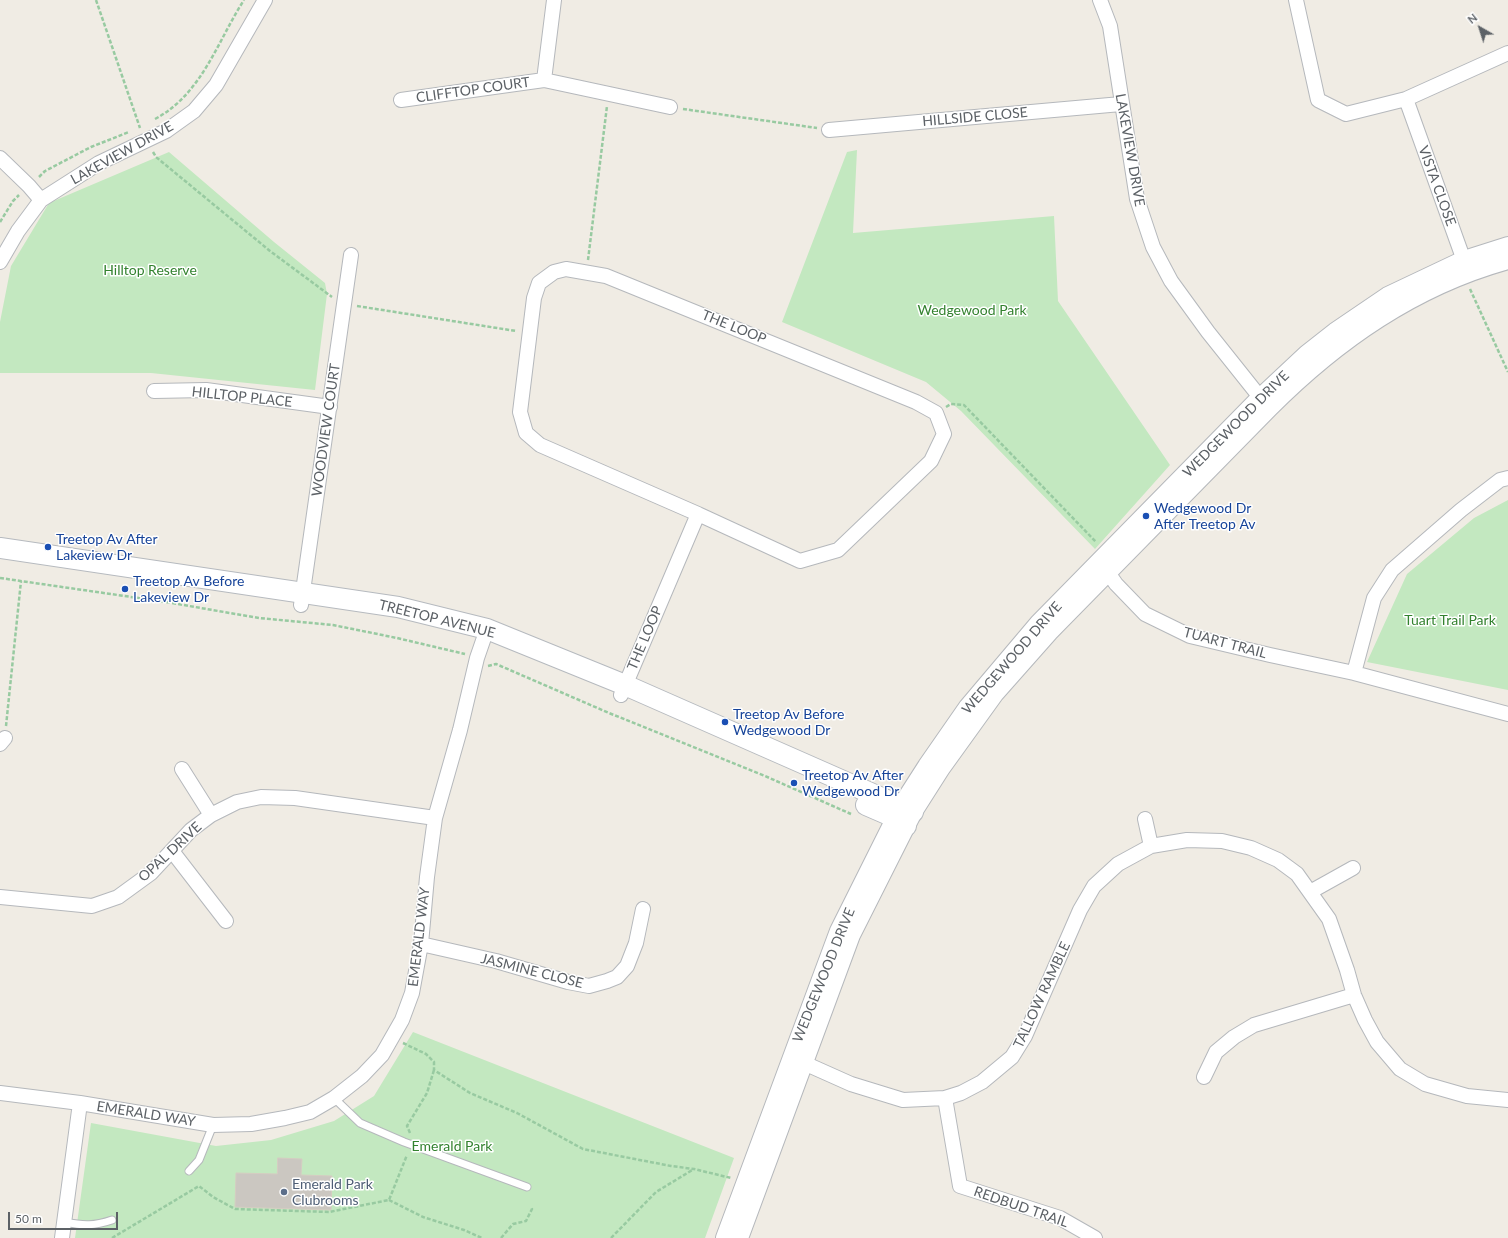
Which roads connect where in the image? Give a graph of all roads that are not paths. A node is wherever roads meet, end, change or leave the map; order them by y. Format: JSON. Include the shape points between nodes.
{"nodes":[{"id":1,"x":265,"y":0,"type":"edge"},
{"id":2,"x":554,"y":0,"type":"edge"},
{"id":3,"x":1100,"y":0,"type":"edge"},
{"id":4,"x":1296,"y":0,"type":"edge"},
{"id":5,"x":1508,"y":53,"type":"edge"},
{"id":6,"x":544,"y":80,"type":"junction"},
{"id":7,"x":401,"y":100,"type":"dead end"},
{"id":8,"x":1406,"y":100,"type":"junction"},
{"id":9,"x":1121,"y":104,"type":"junction"},
{"id":10,"x":670,"y":107,"type":"road end"},
{"id":11,"x":829,"y":130,"type":"road end"},
{"id":12,"x":0,"y":158,"type":"edge"},
{"id":13,"x":42,"y":200,"type":"junction"},
{"id":14,"x":1508,"y":246,"type":"edge"},
{"id":15,"x":351,"y":255,"type":"dead end"},
{"id":16,"x":1508,"y":260,"type":"edge"},
{"id":17,"x":0,"y":262,"type":"edge"},
{"id":18,"x":1467,"y":272,"type":"junction"},
{"id":19,"x":154,"y":391,"type":"dead end"},
{"id":20,"x":1264,"y":403,"type":"junction"},
{"id":21,"x":330,"y":407,"type":"junction"},
{"id":22,"x":1508,"y":478,"type":"edge"},
{"id":23,"x":698,"y":514,"type":"junction"},
{"id":24,"x":0,"y":548,"type":"edge"},
{"id":25,"x":1102,"y":559,"type":"junction"},
{"id":26,"x":0,"y":561,"type":"edge"},
{"id":27,"x":302,"y":598,"type":"junction"},
{"id":28,"x":483,"y":643,"type":"junction"},
{"id":29,"x":1354,"y":673,"type":"junction"},
{"id":30,"x":623,"y":690,"type":"junction"},
{"id":31,"x":1508,"y":714,"type":"edge"},
{"id":32,"x":182,"y":769,"type":"dead end"},
{"id":33,"x":211,"y":815,"type":"junction"},
{"id":34,"x":904,"y":815,"type":"junction"},
{"id":35,"x":435,"y":818,"type":"junction"},
{"id":36,"x":1145,"y":818,"type":"dead end"},
{"id":37,"x":1151,"y":846,"type":"junction"},
{"id":38,"x":172,"y":851,"type":"junction"},
{"id":39,"x":1353,"y":868,"type":"dead end"},
{"id":40,"x":1310,"y":892,"type":"junction"},
{"id":41,"x":0,"y":897,"type":"edge"},
{"id":42,"x":643,"y":909,"type":"dead end"},
{"id":43,"x":226,"y":921,"type":"dead end"},
{"id":44,"x":421,"y":944,"type":"junction"},
{"id":45,"x":1354,"y":995,"type":"junction"},
{"id":46,"x":798,"y":1060,"type":"junction"},
{"id":47,"x":1204,"y":1077,"type":"dead end"},
{"id":48,"x":0,"y":1093,"type":"edge"},
{"id":49,"x":334,"y":1098,"type":"junction"},
{"id":50,"x":945,"y":1098,"type":"junction"},
{"id":51,"x":1508,"y":1100,"type":"edge"},
{"id":52,"x":80,"y":1104,"type":"junction"},
{"id":53,"x":213,"y":1125,"type":"junction"},
{"id":54,"x":189,"y":1171,"type":"dead end"},
{"id":55,"x":527,"y":1188,"type":"dead end"},
{"id":56,"x":112,"y":1220,"type":"dead end"},
{"id":57,"x":65,"y":1222,"type":"junction"},
{"id":58,"x":62,"y":1238,"type":"edge"},
{"id":59,"x":725,"y":1238,"type":"edge"},
{"id":60,"x":739,"y":1238,"type":"edge"},
{"id":61,"x":1095,"y":1238,"type":"edge"}],
"edges":[{"from":1,"to":13,"type":"street","name":"LAKEVIEW DRIVE","via":[[216,85],[194,111],[166,132],[99,163]]},
{"from":2,"to":6,"type":"street","name":"CLIFFTOP COURT"},
{"from":3,"to":9,"type":"street","name":"LAKEVIEW DRIVE","via":[[1110,26]]},
{"from":4,"to":8,"type":"street","via":[[1318,100],[1346,114]]},
{"from":5,"to":8,"type":"street"},
{"from":6,"to":7,"type":"street","name":"CLIFFTOP COURT"},
{"from":6,"to":10,"type":"street","name":"CLIFFTOP COURT"},
{"from":8,"to":18,"type":"street","name":"VISTA CLOSE"},
{"from":9,"to":11,"type":"street","name":"HILLSIDE CLOSE"},
{"from":9,"to":20,"type":"street","name":"LAKEVIEW DRIVE","via":[[1137,199],[1153,247],[1171,281]]},
{"from":12,"to":13,"type":"street"},
{"from":13,"to":17,"type":"street","name":"LAKEVIEW DRIVE","via":[[18,231]]},
{"from":14,"to":18,"type":"street","name":"WEDGEWOOD DRIVE"},
{"from":15,"to":21,"type":"street","name":"WOODVIEW COURT"},
{"from":16,"to":18,"type":"street","name":"WEDGEWOOD DRIVE"},
{"from":18,"to":20,"type":"street","name":"WEDGEWOOD DRIVE","via":[[1385,313],[1291,386]]},
{"from":19,"to":21,"type":"street","name":"HILLTOP PLACE","via":[[206,390]]},
{"from":20,"to":25,"type":"street","name":"WEDGEWOOD DRIVE"},
{"from":21,"to":27,"type":"street","name":"WOODVIEW COURT"},
{"from":22,"to":29,"type":"street","via":[[1500,480],[1461,510],[1392,570],[1374,598]]},
{"from":23,"to":23,"type":"street","name":"THE LOOP","via":[[540,445],[526,433],[520,412],[534,298],[538,283],[554,272],[566,269],[606,276],[916,402],[936,413],[944,434],[931,461],[838,550],[800,561]]},
{"from":23,"to":30,"type":"street","name":"THE LOOP"},
{"from":24,"to":27,"type":"main road","name":"TREETOP AVENUE"},
{"from":25,"to":29,"type":"street","name":"TUART TRAIL","via":[[1116,584],[1145,614],[1190,636]]},
{"from":25,"to":34,"type":"street","name":"WEDGEWOOD DRIVE","via":[[1039,623],[968,707],[931,760]]},
{"from":26,"to":27,"type":"main road","name":"TREETOP AVENUE"},
{"from":27,"to":28,"type":"main road","name":"TREETOP AVENUE","via":[[398,607]]},
{"from":28,"to":30,"type":"main road","name":"TREETOP AVENUE"},
{"from":28,"to":35,"type":"street","name":"EMERALD WAY"},
{"from":29,"to":31,"type":"street","name":"TUART TRAIL"},
{"from":30,"to":34,"type":"main road","name":"TREETOP AVENUE","via":[[884,799]]},
{"from":32,"to":33,"type":"street"},
{"from":33,"to":35,"type":"street","name":"OPAL DRIVE","via":[[237,802],[261,797],[295,798]]},
{"from":33,"to":38,"type":"street","name":"OPAL DRIVE","via":[[191,830]]},
{"from":34,"to":46,"type":"street","name":"WEDGEWOOD DRIVE"},
{"from":35,"to":44,"type":"street","name":"EMERALD WAY"},
{"from":36,"to":37,"type":"street"},
{"from":37,"to":40,"type":"street","name":"TALLOW RAMBLE","via":[[1186,840],[1222,841],[1251,848],[1278,860],[1297,874]]},
{"from":37,"to":50,"type":"street","name":"TALLOW RAMBLE","via":[[1118,864],[1094,886],[1080,910],[1025,1036],[1012,1056],[982,1082]]},
{"from":38,"to":41,"type":"street","name":"OPAL DRIVE","via":[[151,873],[118,897],[92,906]]},
{"from":38,"to":43,"type":"street"},
{"from":39,"to":40,"type":"street"},
{"from":40,"to":45,"type":"street","name":"TALLOW RAMBLE","via":[[1329,919]]},
{"from":42,"to":44,"type":"street","name":"JASMINE CLOSE","via":[[636,943],[627,966],[617,977],[589,986],[496,960]]},
{"from":44,"to":49,"type":"street","name":"EMERALD WAY","via":[[412,993],[392,1038],[382,1055],[362,1076]]},
{"from":45,"to":47,"type":"street","via":[[1254,1025],[1234,1036],[1216,1052]]},
{"from":45,"to":51,"type":"street","name":"TALLOW RAMBLE","via":[[1377,1042],[1400,1069],[1424,1084],[1466,1096]]},
{"from":46,"to":50,"type":"street","name":"TALLOW RAMBLE","via":[[851,1084],[903,1100]]},
{"from":46,"to":59,"type":"street","name":"WEDGEWOOD DRIVE","via":[[745,1182]]},
{"from":46,"to":60,"type":"street","name":"WEDGEWOOD DRIVE"},
{"from":48,"to":52,"type":"street","name":"EMERALD WAY"},
{"from":49,"to":53,"type":"street","name":"EMERALD WAY","via":[[310,1112],[285,1118],[251,1124]]},
{"from":49,"to":55,"type":"lane","via":[[360,1122],[412,1145]]},
{"from":50,"to":61,"type":"street","name":"REDBUD TRAIL","via":[[960,1186],[1060,1218]]},
{"from":52,"to":53,"type":"street","name":"EMERALD WAY"},
{"from":52,"to":57,"type":"street"},
{"from":53,"to":54,"type":"lane","via":[[199,1160]]},
{"from":56,"to":57,"type":"lane","via":[[97,1225]]},
{"from":57,"to":58,"type":"street"}]}
